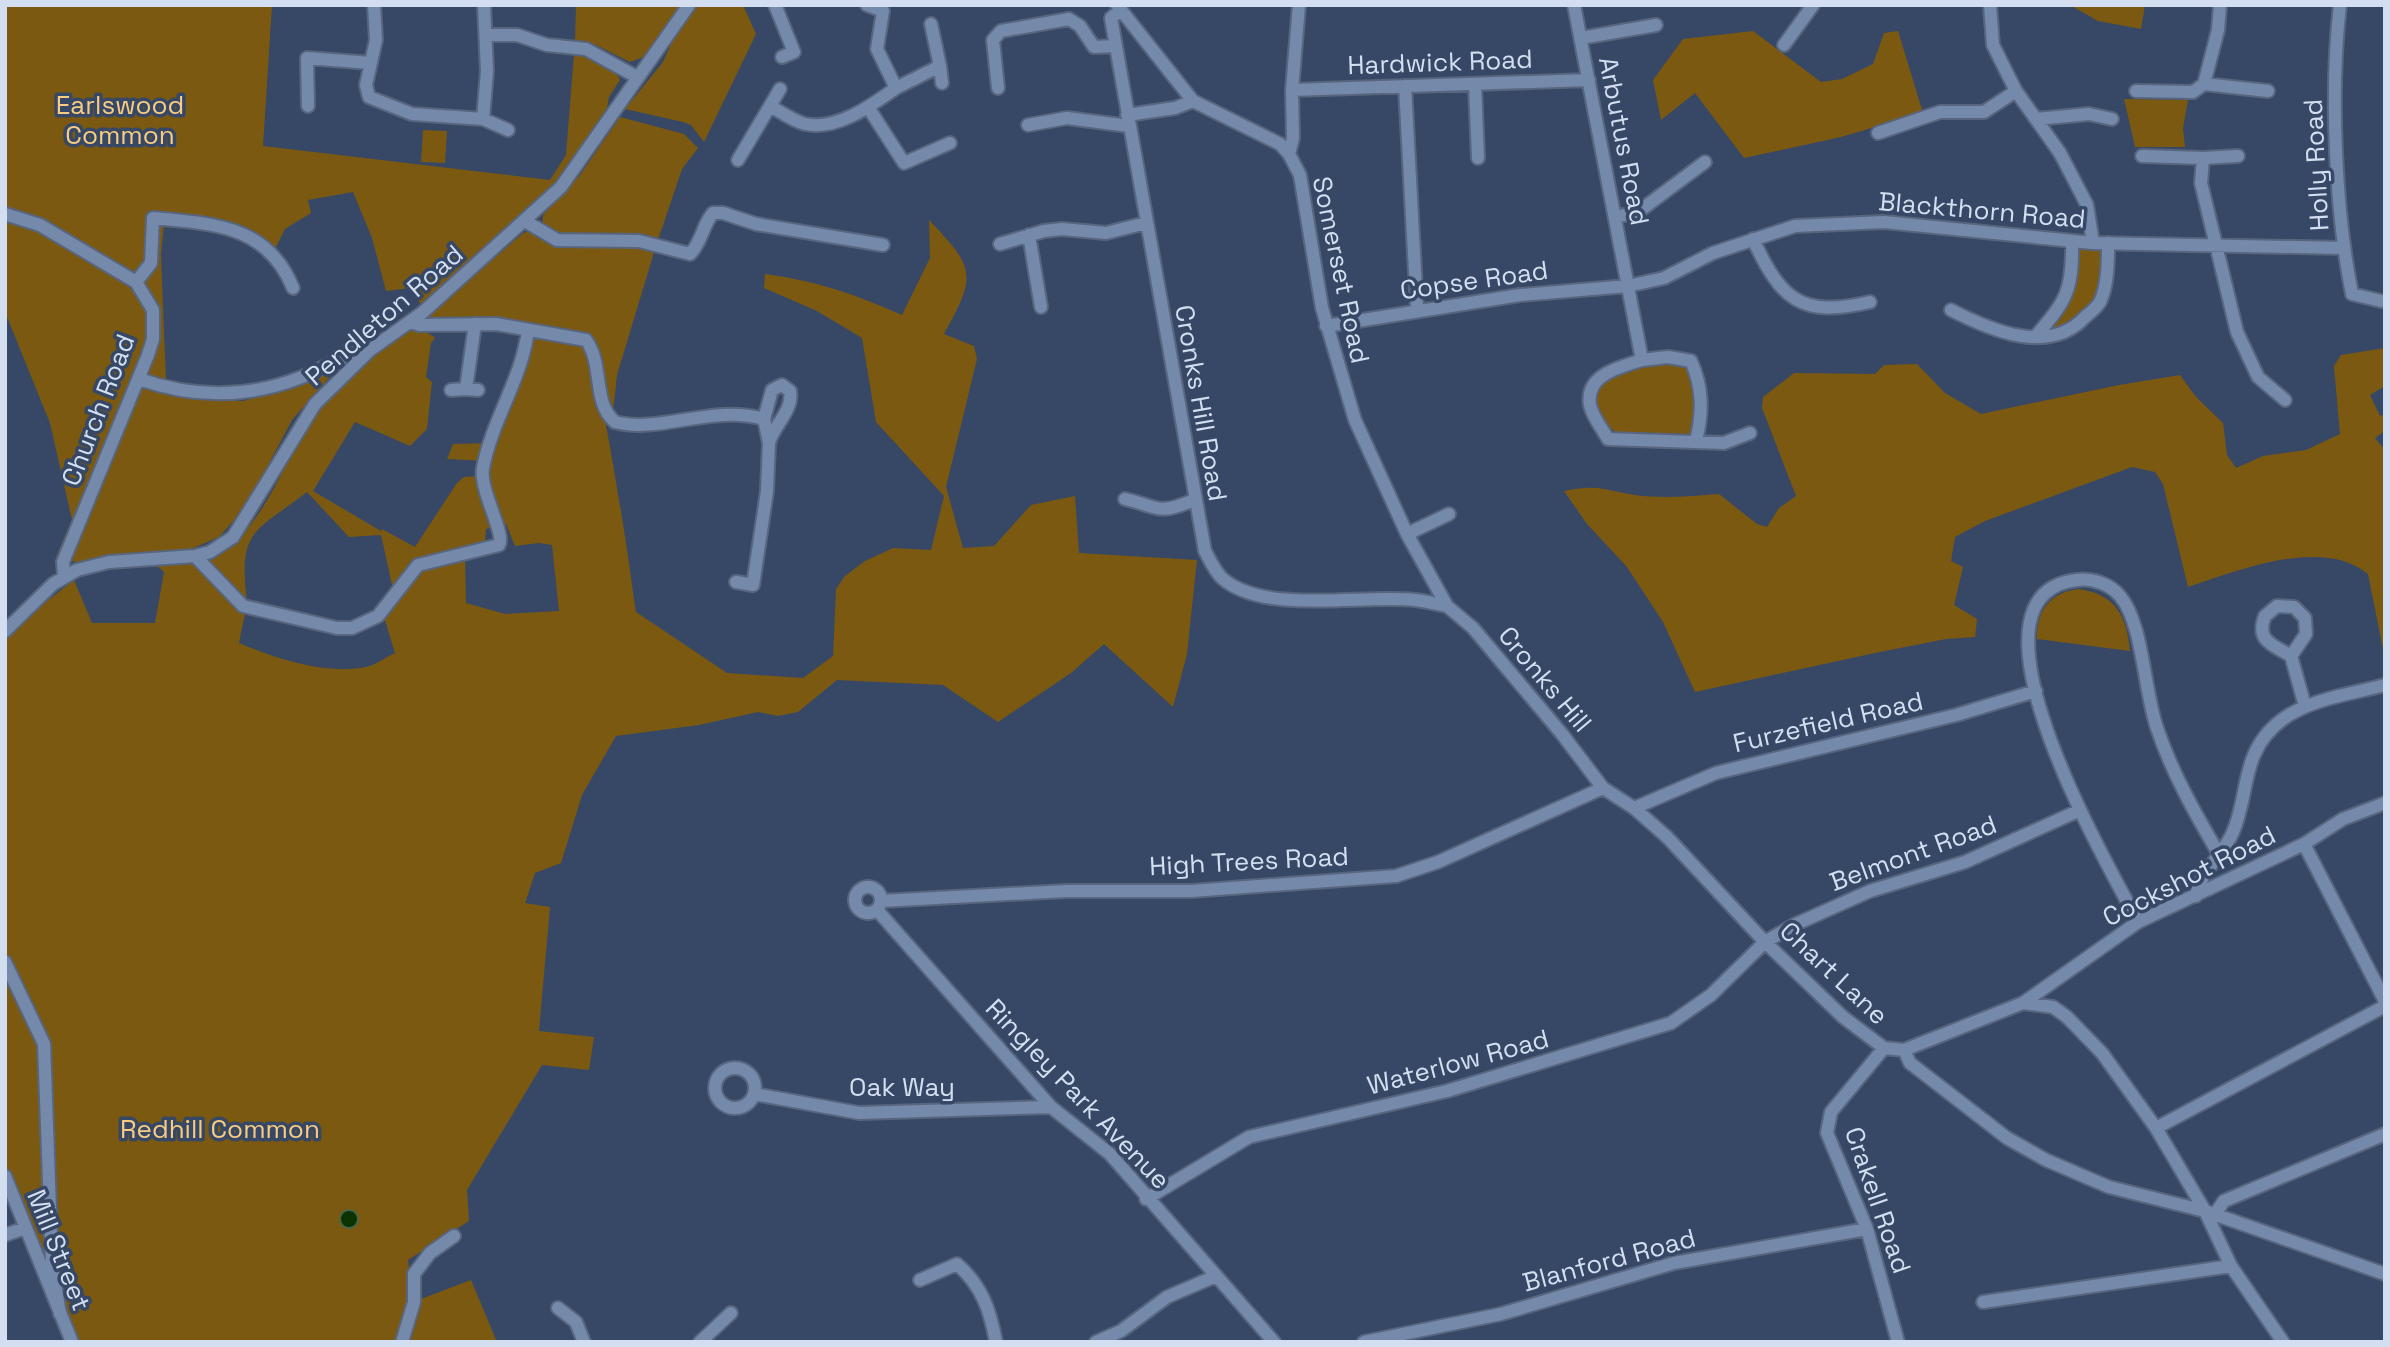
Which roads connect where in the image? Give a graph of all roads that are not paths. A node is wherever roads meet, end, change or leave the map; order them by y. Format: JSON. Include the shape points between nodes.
{"nodes":[{"id":1,"x":374,"y":5,"type":"edge"},
{"id":2,"x":484,"y":5,"type":"edge"},
{"id":3,"x":689,"y":5,"type":"edge"},
{"id":4,"x":775,"y":5,"type":"edge"},
{"id":5,"x":867,"y":5,"type":"edge"},
{"id":6,"x":1299,"y":5,"type":"edge"},
{"id":7,"x":1574,"y":5,"type":"edge"},
{"id":8,"x":1812,"y":5,"type":"edge"},
{"id":9,"x":1990,"y":5,"type":"edge"},
{"id":10,"x":2220,"y":5,"type":"edge"},
{"id":11,"x":2340,"y":5,"type":"edge"},
{"id":12,"x":884,"y":8,"type":"edge"},
{"id":13,"x":1119,"y":8,"type":"edge"},
{"id":14,"x":931,"y":24,"type":"dead end"},
{"id":15,"x":1656,"y":25,"type":"dead end"},
{"id":16,"x":486,"y":35,"type":"junction"},
{"id":17,"x":1581,"y":38,"type":"junction"},
{"id":18,"x":1784,"y":45,"type":"dead end"},
{"id":19,"x":1115,"y":46,"type":"junction"},
{"id":20,"x":794,"y":53,"type":"dead end"},
{"id":21,"x":371,"y":63,"type":"junction"},
{"id":22,"x":940,"y":66,"type":"junction"},
{"id":23,"x":637,"y":77,"type":"junction"},
{"id":24,"x":1589,"y":80,"type":"junction"},
{"id":25,"x":942,"y":83,"type":"dead end"},
{"id":26,"x":1475,"y":83,"type":"junction"},
{"id":27,"x":2204,"y":84,"type":"junction"},
{"id":28,"x":1405,"y":86,"type":"junction"},
{"id":29,"x":896,"y":88,"type":"junction"},
{"id":30,"x":998,"y":88,"type":"dead end"},
{"id":31,"x":780,"y":89,"type":"dead end"},
{"id":32,"x":1292,"y":90,"type":"junction"},
{"id":33,"x":2016,"y":91,"type":"junction"},
{"id":34,"x":2136,"y":91,"type":"dead end"},
{"id":35,"x":2268,"y":91,"type":"dead end"},
{"id":36,"x":1193,"y":101,"type":"junction"},
{"id":37,"x":307,"y":106,"type":"dead end"},
{"id":38,"x":770,"y":106,"type":"junction"},
{"id":39,"x":868,"y":107,"type":"junction"},
{"id":40,"x":483,"y":119,"type":"junction"},
{"id":41,"x":2036,"y":119,"type":"junction"},
{"id":42,"x":2112,"y":119,"type":"dead end"},
{"id":43,"x":1128,"y":121,"type":"junction"},
{"id":44,"x":1028,"y":125,"type":"dead end"},
{"id":45,"x":508,"y":130,"type":"dead end"},
{"id":46,"x":1878,"y":133,"type":"dead end"},
{"id":47,"x":950,"y":144,"type":"dead end"},
{"id":48,"x":1289,"y":153,"type":"junction"},
{"id":49,"x":2142,"y":156,"type":"dead end"},
{"id":50,"x":2238,"y":156,"type":"dead end"},
{"id":51,"x":1478,"y":158,"type":"dead end"},
{"id":52,"x":2203,"y":158,"type":"junction"},
{"id":53,"x":738,"y":160,"type":"dead end"},
{"id":54,"x":1705,"y":162,"type":"dead end"},
{"id":55,"x":5,"y":214,"type":"edge"},
{"id":56,"x":1615,"y":216,"type":"junction"},
{"id":57,"x":526,"y":221,"type":"junction"},
{"id":58,"x":1146,"y":223,"type":"junction"},
{"id":59,"x":1029,"y":235,"type":"junction"},
{"id":60,"x":1752,"y":239,"type":"junction"},
{"id":61,"x":2072,"y":241,"type":"junction"},
{"id":62,"x":2094,"y":243,"type":"junction"},
{"id":63,"x":2108,"y":243,"type":"junction"},
{"id":64,"x":1000,"y":244,"type":"dead end"},
{"id":65,"x":883,"y":245,"type":"dead end"},
{"id":66,"x":2216,"y":246,"type":"junction"},
{"id":67,"x":2343,"y":248,"type":"junction"},
{"id":68,"x":136,"y":282,"type":"junction"},
{"id":69,"x":1628,"y":286,"type":"junction"},
{"id":70,"x":293,"y":288,"type":"dead end"},
{"id":71,"x":2381,"y":301,"type":"dead end"},
{"id":72,"x":1870,"y":302,"type":"dead end"},
{"id":73,"x":1041,"y":307,"type":"dead end"},
{"id":74,"x":1418,"y":309,"type":"junction"},
{"id":75,"x":1951,"y":310,"type":"dead end"},
{"id":76,"x":410,"y":322,"type":"junction"},
{"id":77,"x":475,"y":324,"type":"junction"},
{"id":78,"x":1326,"y":326,"type":"junction"},
{"id":79,"x":528,"y":330,"type":"junction"},
{"id":80,"x":2035,"y":338,"type":"junction"},
{"id":81,"x":370,"y":351,"type":"junction"},
{"id":82,"x":1643,"y":360,"type":"junction"},
{"id":83,"x":139,"y":379,"type":"junction"},
{"id":84,"x":452,"y":390,"type":"dead end"},
{"id":85,"x":2285,"y":400,"type":"dead end"},
{"id":86,"x":764,"y":419,"type":"junction"},
{"id":87,"x":1750,"y":433,"type":"dead end"},
{"id":88,"x":1696,"y":441,"type":"junction"},
{"id":89,"x":769,"y":443,"type":"junction"},
{"id":90,"x":1125,"y":499,"type":"dead end"},
{"id":91,"x":1194,"y":500,"type":"junction"},
{"id":92,"x":1449,"y":514,"type":"dead end"},
{"id":93,"x":1407,"y":534,"type":"junction"},
{"id":94,"x":195,"y":556,"type":"junction"},
{"id":95,"x":64,"y":576,"type":"junction"},
{"id":96,"x":736,"y":582,"type":"dead end"},
{"id":97,"x":1447,"y":606,"type":"junction"},
{"id":98,"x":5,"y":631,"type":"edge"},
{"id":99,"x":2291,"y":656,"type":"dead end"},
{"id":100,"x":2385,"y":685,"type":"edge"},
{"id":101,"x":2036,"y":691,"type":"junction"},
{"id":102,"x":2305,"y":706,"type":"junction"},
{"id":103,"x":1602,"y":788,"type":"junction"},
{"id":104,"x":2385,"y":803,"type":"edge"},
{"id":105,"x":1634,"y":808,"type":"junction"},
{"id":106,"x":2078,"y":811,"type":"junction"},
{"id":107,"x":2304,"y":844,"type":"junction"},
{"id":108,"x":2220,"y":856,"type":"junction"},
{"id":109,"x":2196,"y":896,"type":"junction"},
{"id":110,"x":879,"y":905,"type":"joint"},
{"id":111,"x":2138,"y":922,"type":"junction"},
{"id":112,"x":1765,"y":942,"type":"junction"},
{"id":113,"x":5,"y":962,"type":"edge"},
{"id":114,"x":2056,"y":981,"type":"junction"},
{"id":115,"x":2023,"y":1003,"type":"junction"},
{"id":116,"x":2385,"y":1003,"type":"edge"},
{"id":117,"x":2053,"y":1007,"type":"junction"},
{"id":118,"x":1884,"y":1048,"type":"junction"},
{"id":119,"x":1904,"y":1051,"type":"junction"},
{"id":120,"x":754,"y":1094,"type":"dead end"},
{"id":121,"x":1051,"y":1107,"type":"junction"},
{"id":122,"x":2156,"y":1128,"type":"junction"},
{"id":123,"x":2385,"y":1134,"type":"edge"},
{"id":124,"x":5,"y":1175,"type":"edge"},
{"id":125,"x":1146,"y":1199,"type":"junction"},
{"id":126,"x":2210,"y":1212,"type":"junction"},
{"id":127,"x":25,"y":1228,"type":"junction"},
{"id":128,"x":1867,"y":1229,"type":"junction"},
{"id":129,"x":5,"y":1235,"type":"edge"},
{"id":130,"x":454,"y":1236,"type":"dead end"},
{"id":131,"x":2231,"y":1266,"type":"junction"},
{"id":132,"x":2385,"y":1274,"type":"edge"},
{"id":133,"x":1216,"y":1276,"type":"junction"},
{"id":134,"x":920,"y":1280,"type":"dead end"},
{"id":135,"x":1983,"y":1302,"type":"dead end"},
{"id":136,"x":558,"y":1308,"type":"dead end"},
{"id":137,"x":731,"y":1313,"type":"dead end"},
{"id":138,"x":60,"y":1314,"type":"junction"},
{"id":139,"x":72,"y":1342,"type":"edge"},
{"id":140,"x":402,"y":1342,"type":"edge"},
{"id":141,"x":584,"y":1342,"type":"edge"},
{"id":142,"x":700,"y":1342,"type":"edge"},
{"id":143,"x":996,"y":1342,"type":"edge"},
{"id":144,"x":1096,"y":1342,"type":"edge"},
{"id":145,"x":1274,"y":1342,"type":"edge"},
{"id":146,"x":1364,"y":1342,"type":"edge"},
{"id":147,"x":1898,"y":1342,"type":"edge"},
{"id":148,"x":2283,"y":1342,"type":"edge"}],
"edges":[{"from":1,"to":21,"type":"street","via":[[376,40]]},
{"from":2,"to":16,"type":"street"},
{"from":3,"to":23,"type":"street","name":"Pendleton Road"},
{"from":4,"to":20,"type":"street"},
{"from":5,"to":12,"type":"street"},
{"from":6,"to":32,"type":"street"},
{"from":7,"to":17,"type":"street","name":"Arbutus Road"},
{"from":8,"to":18,"type":"street"},
{"from":9,"to":33,"type":"street","via":[[1993,45]]},
{"from":10,"to":27,"type":"street"},
{"from":11,"to":67,"type":"street","name":"Holly Road","via":[[2335,81]]},
{"from":12,"to":29,"type":"street","via":[[877,49]]},
{"from":13,"to":19,"type":"street","name":"Cronks Hill Road","via":[[1111,18]]},
{"from":13,"to":36,"type":"street","name":"Somerset Road"},
{"from":14,"to":22,"type":"street"},
{"from":15,"to":17,"type":"street"},
{"from":16,"to":23,"type":"street","via":[[517,35],[547,45],[586,49]]},
{"from":16,"to":40,"type":"street"},
{"from":17,"to":24,"type":"street","name":"Arbutus Road"},
{"from":19,"to":30,"type":"street","via":[[1094,47],[1080,26],[1069,19],[1001,31],[993,40]]},
{"from":19,"to":43,"type":"street","name":"Cronks Hill Road"},
{"from":21,"to":37,"type":"street","via":[[307,58]]},
{"from":21,"to":40,"type":"street","via":[[366,85],[369,97],[412,114]]},
{"from":22,"to":25,"type":"street"},
{"from":22,"to":29,"type":"street"},
{"from":23,"to":57,"type":"street","name":"Pendleton Road","via":[[568,178]]},
{"from":24,"to":26,"type":"street","name":"Hardwick Road"},
{"from":24,"to":56,"type":"street","name":"Arbutus Road"},
{"from":26,"to":28,"type":"street","name":"Hardwick Road"},
{"from":26,"to":51,"type":"street"},
{"from":27,"to":34,"type":"street","via":[[2193,92]]},
{"from":27,"to":35,"type":"street"},
{"from":28,"to":32,"type":"street","name":"Hardwick Road"},
{"from":28,"to":74,"type":"street"},
{"from":29,"to":39,"type":"street"},
{"from":31,"to":38,"type":"street"},
{"from":32,"to":48,"type":"street"},
{"from":33,"to":41,"type":"street"},
{"from":33,"to":46,"type":"street","via":[[1984,112],[1940,112]]},
{"from":36,"to":43,"type":"street"},
{"from":36,"to":48,"type":"street","name":"Somerset Road","via":[[1280,144]]},
{"from":38,"to":39,"type":"street","via":[[814,125]]},
{"from":38,"to":53,"type":"street"},
{"from":39,"to":47,"type":"street","via":[[904,163]]},
{"from":40,"to":45,"type":"street"},
{"from":41,"to":42,"type":"street","via":[[2090,114]]},
{"from":41,"to":62,"type":"street","via":[[2088,205]]},
{"from":43,"to":44,"type":"street","via":[[1067,118]]},
{"from":43,"to":58,"type":"street","name":"Cronks Hill Road"},
{"from":48,"to":78,"type":"street","name":"Somerset Road","via":[[1300,176]]},
{"from":49,"to":52,"type":"street"},
{"from":50,"to":52,"type":"street"},
{"from":52,"to":66,"type":"street","via":[[2201,183]]},
{"from":54,"to":56,"type":"street","via":[[1638,212]]},
{"from":55,"to":68,"type":"street","name":"Church Road","via":[[40,225]]},
{"from":56,"to":69,"type":"street","name":"Arbutus Road"},
{"from":57,"to":65,"type":"street","via":[[557,240],[649,242],[690,254],[713,213]]},
{"from":57,"to":76,"type":"street","name":"Pendleton Road"},
{"from":58,"to":59,"type":"street","via":[[1105,233],[1062,229]]},
{"from":58,"to":91,"type":"street","name":"Cronks Hill Road"},
{"from":59,"to":64,"type":"street"},
{"from":59,"to":73,"type":"street"},
{"from":60,"to":61,"type":"street","name":"Blackthorn Road","via":[[1795,226],[1884,222]]},
{"from":60,"to":69,"type":"street","name":"Blackthorn Road","via":[[1664,278]]},
{"from":60,"to":72,"type":"street","via":[[1771,278],[1796,302],[1838,310]]},
{"from":61,"to":62,"type":"street","name":"Blackthorn Road"},
{"from":61,"to":80,"type":"street","via":[[2073,278],[2061,307]]},
{"from":62,"to":63,"type":"street","name":"Blackthorn Road"},
{"from":63,"to":66,"type":"street","name":"Blackthorn Road"},
{"from":63,"to":80,"type":"street","via":[[2100,302],[2074,329]]},
{"from":66,"to":67,"type":"street","name":"Blackthorn Road"},
{"from":66,"to":85,"type":"street","via":[[2237,332],[2258,377]]},
{"from":67,"to":71,"type":"street","name":"Holly Road","via":[[2352,293]]},
{"from":68,"to":70,"type":"street","via":[[150,264],[153,218],[214,224],[246,234],[279,260]]},
{"from":68,"to":83,"type":"street","name":"Church Road","via":[[153,310],[154,323]]},
{"from":69,"to":74,"type":"street","name":"Copse Road","via":[[1538,292]]},
{"from":69,"to":82,"type":"street","name":"Arbutus Road"},
{"from":74,"to":78,"type":"street","name":"Copse Road"},
{"from":75,"to":80,"type":"street","via":[[2008,334]]},
{"from":76,"to":77,"type":"street"},
{"from":76,"to":81,"type":"street","name":"Pendleton Road"},
{"from":77,"to":79,"type":"street"},
{"from":77,"to":84,"type":"street","via":[[472,390]]},
{"from":78,"to":93,"type":"street","name":"Somerset Road","via":[[1355,420]]},
{"from":79,"to":86,"type":"street","via":[[586,340],[592,348],[603,404],[615,422],[720,413]]},
{"from":79,"to":94,"type":"street","via":[[520,369],[482,471],[483,488],[502,535],[499,545],[418,565],[378,616],[352,628],[243,606]]},
{"from":81,"to":83,"type":"street","via":[[282,384],[243,393],[176,390]]},
{"from":81,"to":94,"type":"street","name":"Pendleton Road","via":[[315,404],[233,537]]},
{"from":82,"to":88,"type":"street","via":[[1668,357],[1691,361],[1700,381],[1701,419]]},
{"from":82,"to":88,"type":"street","via":[[1604,372],[1594,385],[1590,405],[1608,439]]},
{"from":83,"to":95,"type":"street","name":"Church Road","via":[[63,562]]},
{"from":86,"to":89,"type":"street"},
{"from":86,"to":89,"type":"street","via":[[772,390],[782,386],[790,391],[792,397]]},
{"from":87,"to":88,"type":"street","via":[[1724,443]]},
{"from":89,"to":96,"type":"street","via":[[757,586]]},
{"from":90,"to":91,"type":"street","via":[[1148,509],[1169,511]]},
{"from":91,"to":97,"type":"street","name":"Cronks Hill Road","via":[[1205,551],[1221,578],[1245,592],[1347,601],[1414,599]]},
{"from":92,"to":93,"type":"street"},
{"from":93,"to":97,"type":"street","name":"Somerset Road"},
{"from":94,"to":95,"type":"street","name":"Pendleton Road","via":[[109,562]]},
{"from":95,"to":98,"type":"street","name":"Pendleton Road"},
{"from":97,"to":103,"type":"street","name":"Cronks Hill","via":[[1474,628]]},
{"from":99,"to":102,"type":"street"},
{"from":100,"to":102,"type":"street"},
{"from":101,"to":105,"type":"street","name":"Furzefield Road","via":[[1716,773]]},
{"from":101,"to":106,"type":"street"},
{"from":101,"to":108,"type":"street","via":[[2028,624],[2037,602],[2057,585],[2083,579],[2118,593],[2131,614],[2150,708],[2169,760]]},
{"from":102,"to":108,"type":"street","via":[[2279,719],[2253,756],[2242,807]]},
{"from":103,"to":105,"type":"street","name":"Chart Lane"},
{"from":103,"to":110,"type":"street","name":"High Trees Road","via":[[1438,862],[1396,876],[1191,891],[1066,891]]},
{"from":104,"to":107,"type":"street","name":"Cockshot Road","via":[[2343,819]]},
{"from":105,"to":112,"type":"street","name":"Chart Lane","via":[[1667,836]]},
{"from":106,"to":111,"type":"street"},
{"from":106,"to":112,"type":"street","name":"Belmont Road","via":[[1965,862],[1870,891]]},
{"from":107,"to":109,"type":"street","name":"Cockshot Road"},
{"from":107,"to":116,"type":"street"},
{"from":108,"to":109,"type":"street","via":[[2199,884]]},
{"from":109,"to":111,"type":"street","name":"Cockshot Road"},
{"from":110,"to":121,"type":"street","name":"Ringley Park Avenue"},
{"from":111,"to":114,"type":"street","name":"Cockshot Road"},
{"from":112,"to":118,"type":"street","name":"Chart Lane","via":[[1843,1017]]},
{"from":112,"to":125,"type":"street","name":"Waterlow Road","via":[[1711,995],[1671,1023],[1447,1091],[1249,1137]]},
{"from":113,"to":138,"type":"street","via":[[44,1044],[52,1264]]},
{"from":114,"to":115,"type":"street","name":"Cockshot Road"},
{"from":114,"to":117,"type":"street"},
{"from":115,"to":117,"type":"street","name":"Chart Lane"},
{"from":115,"to":119,"type":"street","name":"Chart Lane"},
{"from":116,"to":122,"type":"street"},
{"from":117,"to":122,"type":"street","via":[[2102,1053]]},
{"from":118,"to":119,"type":"street","name":"Chart Lane"},
{"from":118,"to":128,"type":"street","name":"Crakell Road","via":[[1828,1122],[1827,1133]]},
{"from":119,"to":126,"type":"street","via":[[1910,1063],[2007,1138],[2046,1160],[2109,1187]]},
{"from":120,"to":121,"type":"street","name":"Oak Way","via":[[859,1113]]},
{"from":121,"to":125,"type":"street","name":"Ringley Park Avenue","via":[[1110,1154]]},
{"from":122,"to":126,"type":"street"},
{"from":123,"to":126,"type":"street"},
{"from":124,"to":127,"type":"street","name":"Mill Street"},
{"from":125,"to":133,"type":"street","name":"Ringley Park Avenue"},
{"from":126,"to":131,"type":"street"},
{"from":126,"to":132,"type":"street"},
{"from":127,"to":129,"type":"street"},
{"from":127,"to":138,"type":"street","name":"Mill Street"},
{"from":128,"to":146,"type":"street","name":"Blanford Road","via":[[1674,1263],[1501,1314]]},
{"from":128,"to":147,"type":"street","name":"Crakell Road"},
{"from":130,"to":140,"type":"street","via":[[430,1253],[414,1274],[414,1302]]},
{"from":131,"to":135,"type":"street"},
{"from":131,"to":148,"type":"street"},
{"from":133,"to":144,"type":"street","via":[[1167,1297],[1121,1331]]},
{"from":133,"to":145,"type":"street","name":"Ringley Park Avenue"},
{"from":134,"to":143,"type":"street","via":[[957,1264],[972,1278],[989,1308]]},
{"from":136,"to":141,"type":"street","via":[[576,1322]]},
{"from":137,"to":142,"type":"street"},
{"from":138,"to":139,"type":"street","name":"Mill Street"}]}
